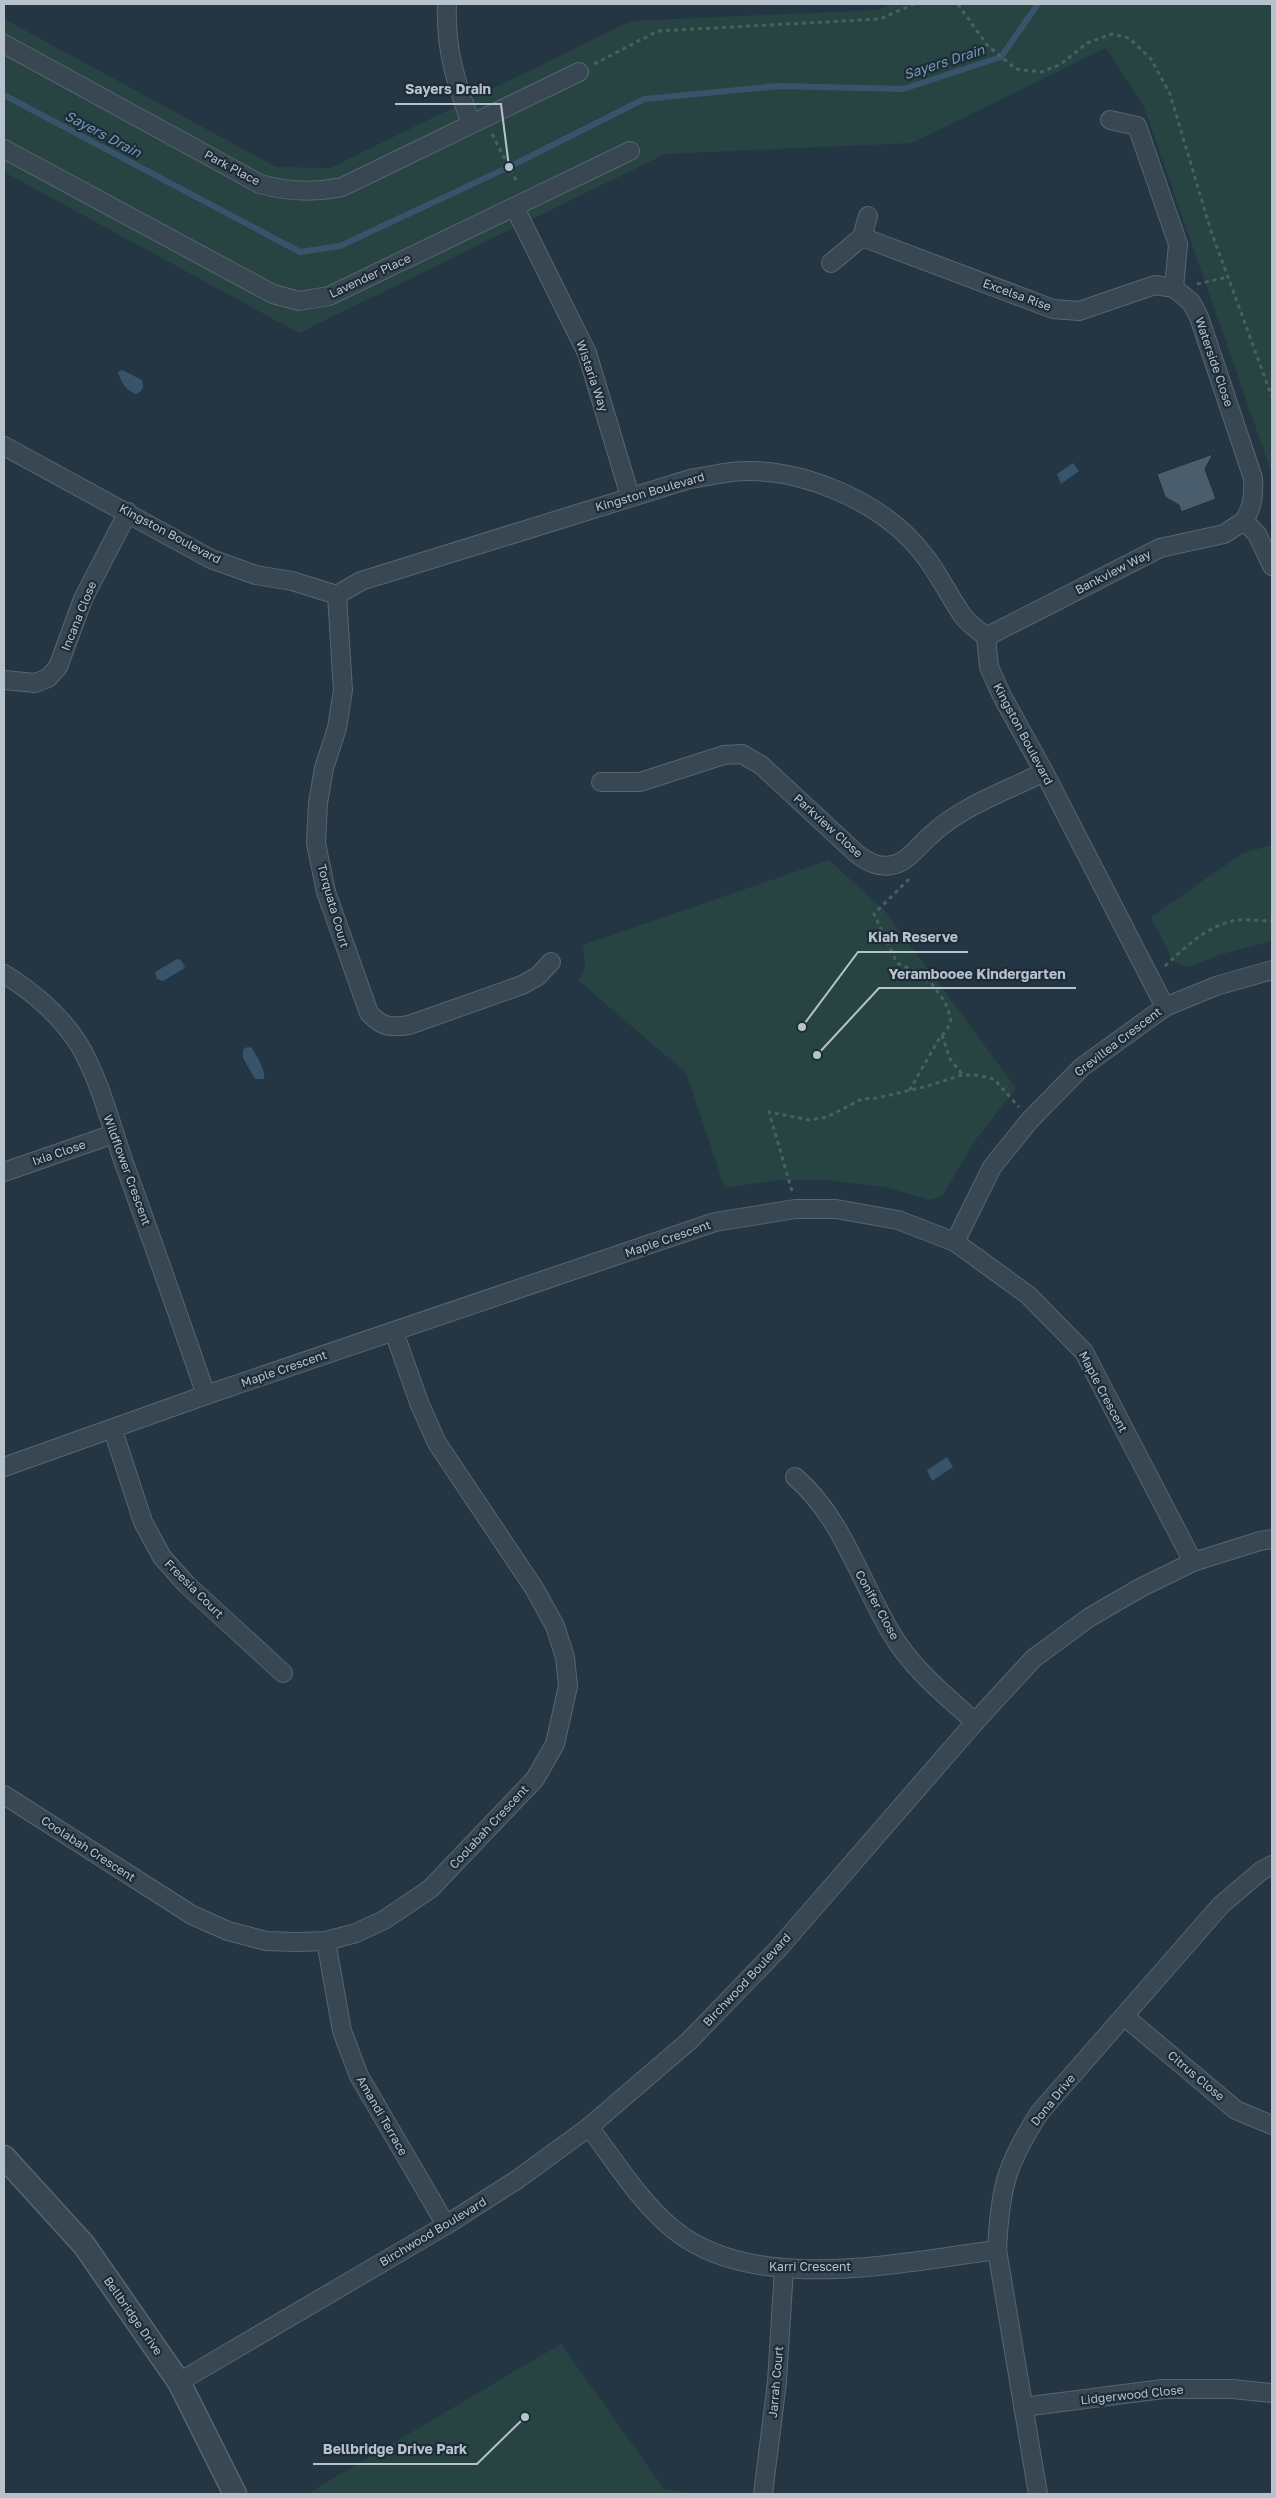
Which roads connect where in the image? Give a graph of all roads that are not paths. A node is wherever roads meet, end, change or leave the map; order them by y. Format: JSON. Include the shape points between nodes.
{"nodes":[{"id":1,"x":447,"y":4,"type":"edge"},
{"id":2,"x":4,"y":44,"type":"edge"},
{"id":3,"x":579,"y":72,"type":"road end"},
{"id":4,"x":1110,"y":120,"type":"dead end"},
{"id":5,"x":477,"y":121,"type":"junction"},
{"id":6,"x":4,"y":149,"type":"edge"},
{"id":7,"x":630,"y":151,"type":"dead end"},
{"id":8,"x":521,"y":205,"type":"junction"},
{"id":9,"x":868,"y":216,"type":"dead end"},
{"id":10,"x":862,"y":238,"type":"junction"},
{"id":11,"x":831,"y":263,"type":"dead end"},
{"id":12,"x":1174,"y":288,"type":"junction"},
{"id":13,"x":4,"y":446,"type":"edge"},
{"id":14,"x":630,"y":496,"type":"junction"},
{"id":15,"x":128,"y":512,"type":"junction"},
{"id":16,"x":1244,"y":521,"type":"junction"},
{"id":17,"x":1272,"y":566,"type":"edge"},
{"id":18,"x":337,"y":595,"type":"junction"},
{"id":19,"x":986,"y":637,"type":"junction"},
{"id":20,"x":4,"y":680,"type":"edge"},
{"id":21,"x":1044,"y":772,"type":"junction"},
{"id":22,"x":602,"y":782,"type":"dead end"},
{"id":23,"x":552,"y":962,"type":"dead end"},
{"id":24,"x":1272,"y":970,"type":"edge"},
{"id":25,"x":4,"y":974,"type":"edge"},
{"id":26,"x":1165,"y":1007,"type":"junction"},
{"id":27,"x":114,"y":1134,"type":"junction"},
{"id":28,"x":4,"y":1172,"type":"edge"},
{"id":29,"x":955,"y":1242,"type":"junction"},
{"id":30,"x":394,"y":1332,"type":"junction"},
{"id":31,"x":206,"y":1395,"type":"junction"},
{"id":32,"x":113,"y":1430,"type":"junction"},
{"id":33,"x":4,"y":1467,"type":"edge"},
{"id":34,"x":795,"y":1477,"type":"dead end"},
{"id":35,"x":1272,"y":1539,"type":"edge"},
{"id":36,"x":1192,"y":1562,"type":"junction"},
{"id":37,"x":283,"y":1673,"type":"dead end"},
{"id":38,"x":975,"y":1722,"type":"junction"},
{"id":39,"x":4,"y":1795,"type":"edge"},
{"id":40,"x":1272,"y":1865,"type":"edge"},
{"id":41,"x":326,"y":1941,"type":"junction"},
{"id":42,"x":1125,"y":2017,"type":"junction"},
{"id":43,"x":1272,"y":2124,"type":"edge"},
{"id":44,"x":589,"y":2127,"type":"junction"},
{"id":45,"x":4,"y":2157,"type":"edge"},
{"id":46,"x":446,"y":2225,"type":"junction"},
{"id":47,"x":998,"y":2250,"type":"junction"},
{"id":48,"x":784,"y":2269,"type":"junction"},
{"id":49,"x":180,"y":2382,"type":"junction"},
{"id":50,"x":1272,"y":2393,"type":"edge"},
{"id":51,"x":1023,"y":2408,"type":"junction"},
{"id":52,"x":235,"y":2494,"type":"edge"},
{"id":53,"x":763,"y":2494,"type":"edge"},
{"id":54,"x":1038,"y":2494,"type":"edge"}],
"edges":[{"from":1,"to":5,"type":"street","via":[[446,38],[452,69]]},
{"from":2,"to":5,"type":"street","name":"Park Place","via":[[260,184],[281,190],[323,191],[342,187]]},
{"from":3,"to":5,"type":"street","name":"Park Place"},
{"from":4,"to":12,"type":"street","via":[[1137,126],[1178,244]]},
{"from":6,"to":8,"type":"street","name":"Lavender Place","via":[[273,294],[299,301],[329,296]]},
{"from":7,"to":8,"type":"street","name":"Lavender Place"},
{"from":8,"to":14,"type":"street","name":"Wistaria Way","via":[[587,353]]},
{"from":9,"to":10,"type":"street"},
{"from":10,"to":11,"type":"street"},
{"from":10,"to":12,"type":"street","name":"Excelsa Rise","via":[[1053,309],[1079,311],[1155,285]]},
{"from":12,"to":16,"type":"street","name":"Waterside Close","via":[[1191,302],[1199,317],[1253,478],[1253,501]]},
{"from":13,"to":15,"type":"street","name":"Kingston Boulevard"},
{"from":14,"to":18,"type":"street","name":"Kingston Boulevard","via":[[361,581]]},
{"from":14,"to":19,"type":"street","name":"Kingston Boulevard","via":[[690,479],[732,472],[787,476],[818,483],[850,496],[887,518],[924,554],[964,617]]},
{"from":15,"to":18,"type":"street","name":"Kingston Boulevard","via":[[211,558],[256,575],[292,581]]},
{"from":15,"to":20,"type":"street","name":"Incana Close","via":[[83,599],[58,667],[48,678],[35,683]]},
{"from":16,"to":17,"type":"street","via":[[1257,534]]},
{"from":16,"to":19,"type":"street","name":"Bankview Way","via":[[1224,534],[1160,548]]},
{"from":18,"to":23,"type":"street","name":"Torquata Court","via":[[343,690],[337,728],[324,768],[316,843],[326,892],[368,1014],[378,1024],[408,1025],[522,985],[538,976]]},
{"from":19,"to":21,"type":"street","name":"Kingston Boulevard","via":[[989,667]]},
{"from":21,"to":22,"type":"street","name":"Parkview Close","via":[[954,816],[904,861],[886,865],[868,862],[761,765],[742,754],[724,755],[640,782]]},
{"from":21,"to":26,"type":"street","name":"Kingston Boulevard"},
{"from":24,"to":26,"type":"street","name":"Grevillea Crescent","via":[[1216,986]]},
{"from":25,"to":27,"type":"street","name":"Wildflower Crescent","via":[[21,984],[58,1018],[78,1043]]},
{"from":26,"to":29,"type":"street","name":"Grevillea Crescent","via":[[1082,1067],[1030,1120],[992,1167]]},
{"from":27,"to":28,"type":"street","name":"Ixia Close"},
{"from":27,"to":31,"type":"street","name":"Wildflower Crescent"},
{"from":29,"to":30,"type":"street","name":"Maple Crescent","via":[[898,1220],[836,1209],[795,1209],[716,1222]]},
{"from":29,"to":36,"type":"street","name":"Maple Crescent","via":[[1028,1295],[1084,1352]]},
{"from":30,"to":31,"type":"street","name":"Maple Crescent"},
{"from":30,"to":41,"type":"street","name":"Coolabah Crescent","via":[[437,1444],[534,1588],[555,1626],[565,1657],[568,1686],[555,1744],[535,1778],[430,1889],[384,1920],[356,1933]]},
{"from":31,"to":32,"type":"street","name":"Maple Crescent"},
{"from":32,"to":33,"type":"street","name":"Maple Crescent"},
{"from":32,"to":37,"type":"street","name":"Freesia Court","via":[[143,1522],[162,1557],[187,1585]]},
{"from":34,"to":38,"type":"street","name":"Conifer Close","via":[[824,1507],[890,1632],[906,1655],[922,1675]]},
{"from":35,"to":36,"type":"street","name":"Birchwood Boulevard"},
{"from":36,"to":38,"type":"street","name":"Birchwood Boulevard","via":[[1090,1617],[1034,1658]]},
{"from":38,"to":44,"type":"street","name":"Birchwood Boulevard","via":[[778,1949],[689,2040]]},
{"from":39,"to":41,"type":"street","name":"Coolabah Crescent","via":[[192,1915],[228,1931],[266,1941]]},
{"from":40,"to":42,"type":"street","name":"Dona Drive","via":[[1221,1905]]},
{"from":41,"to":46,"type":"street","name":"Amandi Terrace","via":[[342,2030],[358,2076]]},
{"from":42,"to":43,"type":"street","name":"Citrus Close","via":[[1236,2110]]},
{"from":42,"to":47,"type":"street","name":"Dona Drive","via":[[1040,2112],[1018,2146],[1004,2182]]},
{"from":44,"to":46,"type":"street","name":"Birchwood Boulevard","via":[[518,2179]]},
{"from":44,"to":48,"type":"street","name":"Karri Crescent","via":[[653,2210],[673,2229],[720,2257],[754,2266]]},
{"from":45,"to":49,"type":"street","name":"Bellbridge Drive","via":[[84,2245]]},
{"from":46,"to":49,"type":"street","name":"Birchwood Boulevard"},
{"from":47,"to":48,"type":"street","name":"Karri Crescent","via":[[876,2266]]},
{"from":47,"to":51,"type":"street","name":"Dona Drive"},
{"from":48,"to":53,"type":"street","name":"Jarrah Court","via":[[777,2382]]},
{"from":49,"to":52,"type":"street","name":"Bellbridge Drive"},
{"from":50,"to":51,"type":"street","name":"Lidgerwood Close","via":[[1232,2388],[1163,2389]]},
{"from":51,"to":54,"type":"street","name":"Dona Drive"}]}
